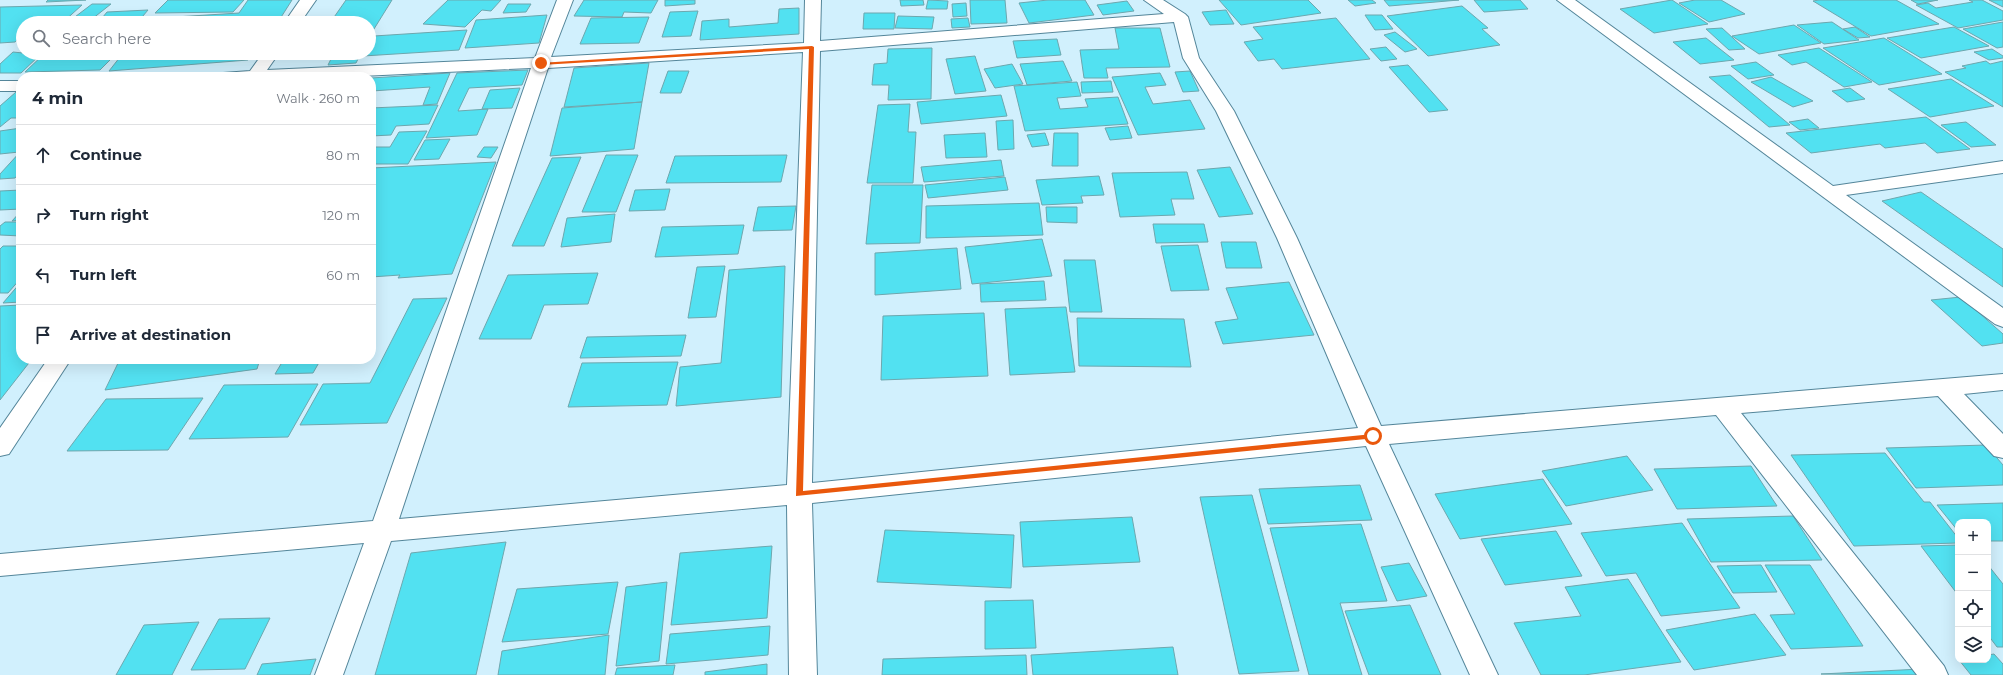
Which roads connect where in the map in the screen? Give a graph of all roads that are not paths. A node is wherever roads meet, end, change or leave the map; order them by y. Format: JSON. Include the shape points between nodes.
{"nodes":[{"id":1,"x":308,"y":0,"type":"edge"},
{"id":2,"x":565,"y":0,"type":"edge"},
{"id":3,"x":813,"y":0,"type":"edge"},
{"id":4,"x":1152,"y":0,"type":"edge"},
{"id":5,"x":1594,"y":0,"type":"edge"},
{"id":6,"x":1568,"y":2,"type":"edge"},
{"id":7,"x":297,"y":16,"type":"edge"},
{"id":8,"x":1180,"y":17,"type":"junction"},
{"id":9,"x":812,"y":47,"type":"junction"},
{"id":10,"x":266,"y":60,"type":"edge"},
{"id":11,"x":541,"y":63,"type":"junction"},
{"id":12,"x":257,"y":72,"type":"edge"},
{"id":13,"x":342,"y":72,"type":"edge"},
{"id":14,"x":0,"y":86,"type":"edge"},
{"id":15,"x":16,"y":86,"type":"edge"},
{"id":16,"x":2003,"y":168,"type":"edge"},
{"id":17,"x":1828,"y":192,"type":"junction"},
{"id":18,"x":2003,"y":319,"type":"edge"},
{"id":19,"x":57,"y":364,"type":"edge"},
{"id":20,"x":2003,"y":382,"type":"edge"},
{"id":21,"x":1944,"y":388,"type":"junction"},
{"id":22,"x":1721,"y":405,"type":"junction"},
{"id":23,"x":1373,"y":436,"type":"junction"},
{"id":24,"x":0,"y":447,"type":"edge"},
{"id":25,"x":2003,"y":449,"type":"edge"},
{"id":26,"x":799,"y":494,"type":"junction"},
{"id":27,"x":382,"y":531,"type":"junction"},
{"id":28,"x":0,"y":565,"type":"edge"},
{"id":29,"x":329,"y":675,"type":"edge"},
{"id":30,"x":803,"y":675,"type":"edge"},
{"id":31,"x":1484,"y":675,"type":"edge"},
{"id":32,"x":1934,"y":675,"type":"edge"}],
"edges":[{"from":1,"to":7,"type":"street"},
{"from":2,"to":11,"type":"street"},
{"from":3,"to":9,"type":"street"},
{"from":4,"to":8,"type":"street"},
{"from":5,"to":6,"type":"street"},
{"from":6,"to":17,"type":"street"},
{"from":8,"to":9,"type":"street"},
{"from":8,"to":23,"type":"street","via":[[1191,58],[1225,111],[1287,238]]},
{"from":9,"to":11,"type":"street"},
{"from":9,"to":26,"type":"street"},
{"from":10,"to":12,"type":"street"},
{"from":11,"to":13,"type":"street"},
{"from":11,"to":27,"type":"street"},
{"from":14,"to":15,"type":"street"},
{"from":16,"to":17,"type":"street"},
{"from":17,"to":18,"type":"street"},
{"from":19,"to":24,"type":"street"},
{"from":20,"to":21,"type":"street"},
{"from":21,"to":22,"type":"street"},
{"from":21,"to":25,"type":"street"},
{"from":22,"to":23,"type":"street"},
{"from":22,"to":32,"type":"street"},
{"from":23,"to":26,"type":"street"},
{"from":23,"to":31,"type":"street"},
{"from":26,"to":27,"type":"street"},
{"from":26,"to":30,"type":"street"},
{"from":27,"to":28,"type":"street"},
{"from":27,"to":29,"type":"street"}]}
